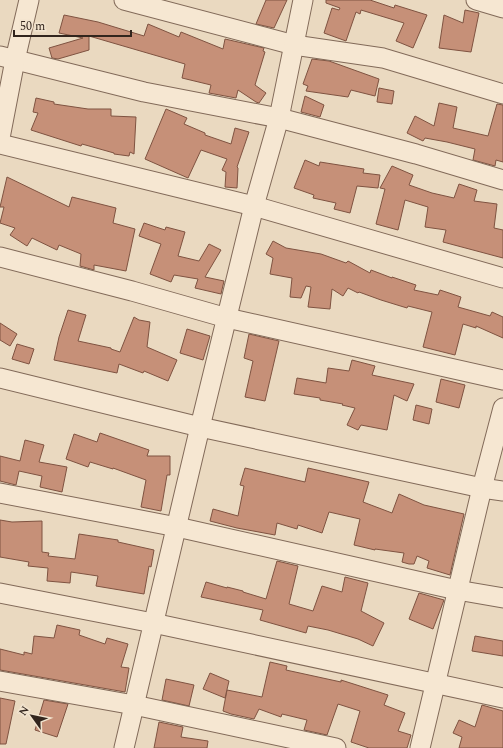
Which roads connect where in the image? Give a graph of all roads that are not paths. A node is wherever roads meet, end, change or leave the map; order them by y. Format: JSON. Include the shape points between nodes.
{"nodes":[{"id":1,"x":29,"y":0,"type":"edge"},
{"id":2,"x":124,"y":0,"type":"edge"},
{"id":3,"x":303,"y":0,"type":"edge"},
{"id":4,"x":476,"y":0,"type":"edge"},
{"id":5,"x":503,"y":8,"type":"edge"},
{"id":6,"x":294,"y":45,"type":"junction"},
{"id":7,"x":8,"y":58,"type":"edge"},
{"id":8,"x":503,"y":94,"type":"edge"},
{"id":9,"x":279,"y":118,"type":"junction"},
{"id":10,"x":0,"y":138,"type":"edge"},
{"id":11,"x":0,"y":144,"type":"edge"},
{"id":12,"x":503,"y":180,"type":"edge"},
{"id":13,"x":254,"y":206,"type":"junction"},
{"id":14,"x":0,"y":257,"type":"edge"},
{"id":15,"x":503,"y":278,"type":"edge"},
{"id":16,"x":227,"y":318,"type":"junction"},
{"id":17,"x":0,"y":378,"type":"edge"},
{"id":18,"x":503,"y":380,"type":"edge"},
{"id":19,"x":503,"y":408,"type":"edge"},
{"id":20,"x":200,"y":427,"type":"junction"},
{"id":21,"x":482,"y":488,"type":"junction"},
{"id":22,"x":503,"y":492,"type":"edge"},
{"id":23,"x":0,"y":493,"type":"edge"},
{"id":24,"x":176,"y":527,"type":"junction"},
{"id":25,"x":457,"y":590,"type":"junction"},
{"id":26,"x":0,"y":593,"type":"edge"},
{"id":27,"x":503,"y":598,"type":"edge"},
{"id":28,"x":153,"y":623,"type":"junction"},
{"id":29,"x":0,"y":681,"type":"edge"},
{"id":30,"x":435,"y":682,"type":"junction"},
{"id":31,"x":503,"y":698,"type":"edge"},
{"id":32,"x":134,"y":705,"type":"junction"},
{"id":33,"x":124,"y":748,"type":"edge"},
{"id":34,"x":336,"y":748,"type":"edge"},
{"id":35,"x":420,"y":748,"type":"edge"}],
"edges":[{"from":1,"to":7,"type":"street"},
{"from":2,"to":6,"type":"street"},
{"from":3,"to":6,"type":"street"},
{"from":4,"to":5,"type":"street"},
{"from":6,"to":8,"type":"street","via":[[383,58]]},
{"from":6,"to":9,"type":"street"},
{"from":7,"to":9,"type":"street","via":[[144,92]]},
{"from":7,"to":10,"type":"street"},
{"from":9,"to":12,"type":"street"},
{"from":9,"to":13,"type":"street"},
{"from":11,"to":13,"type":"street"},
{"from":13,"to":15,"type":"street"},
{"from":13,"to":16,"type":"street"},
{"from":14,"to":16,"type":"street"},
{"from":16,"to":18,"type":"street"},
{"from":16,"to":20,"type":"street"},
{"from":17,"to":20,"type":"street"},
{"from":19,"to":21,"type":"street"},
{"from":20,"to":21,"type":"street"},
{"from":20,"to":24,"type":"street"},
{"from":21,"to":22,"type":"street"},
{"from":21,"to":25,"type":"street"},
{"from":23,"to":24,"type":"street"},
{"from":24,"to":25,"type":"street"},
{"from":24,"to":28,"type":"street"},
{"from":25,"to":27,"type":"street"},
{"from":25,"to":30,"type":"street"},
{"from":26,"to":28,"type":"street"},
{"from":28,"to":30,"type":"street"},
{"from":28,"to":32,"type":"street"},
{"from":29,"to":32,"type":"street"},
{"from":30,"to":31,"type":"street"},
{"from":30,"to":35,"type":"street"},
{"from":32,"to":33,"type":"street"},
{"from":32,"to":34,"type":"street"}]}
